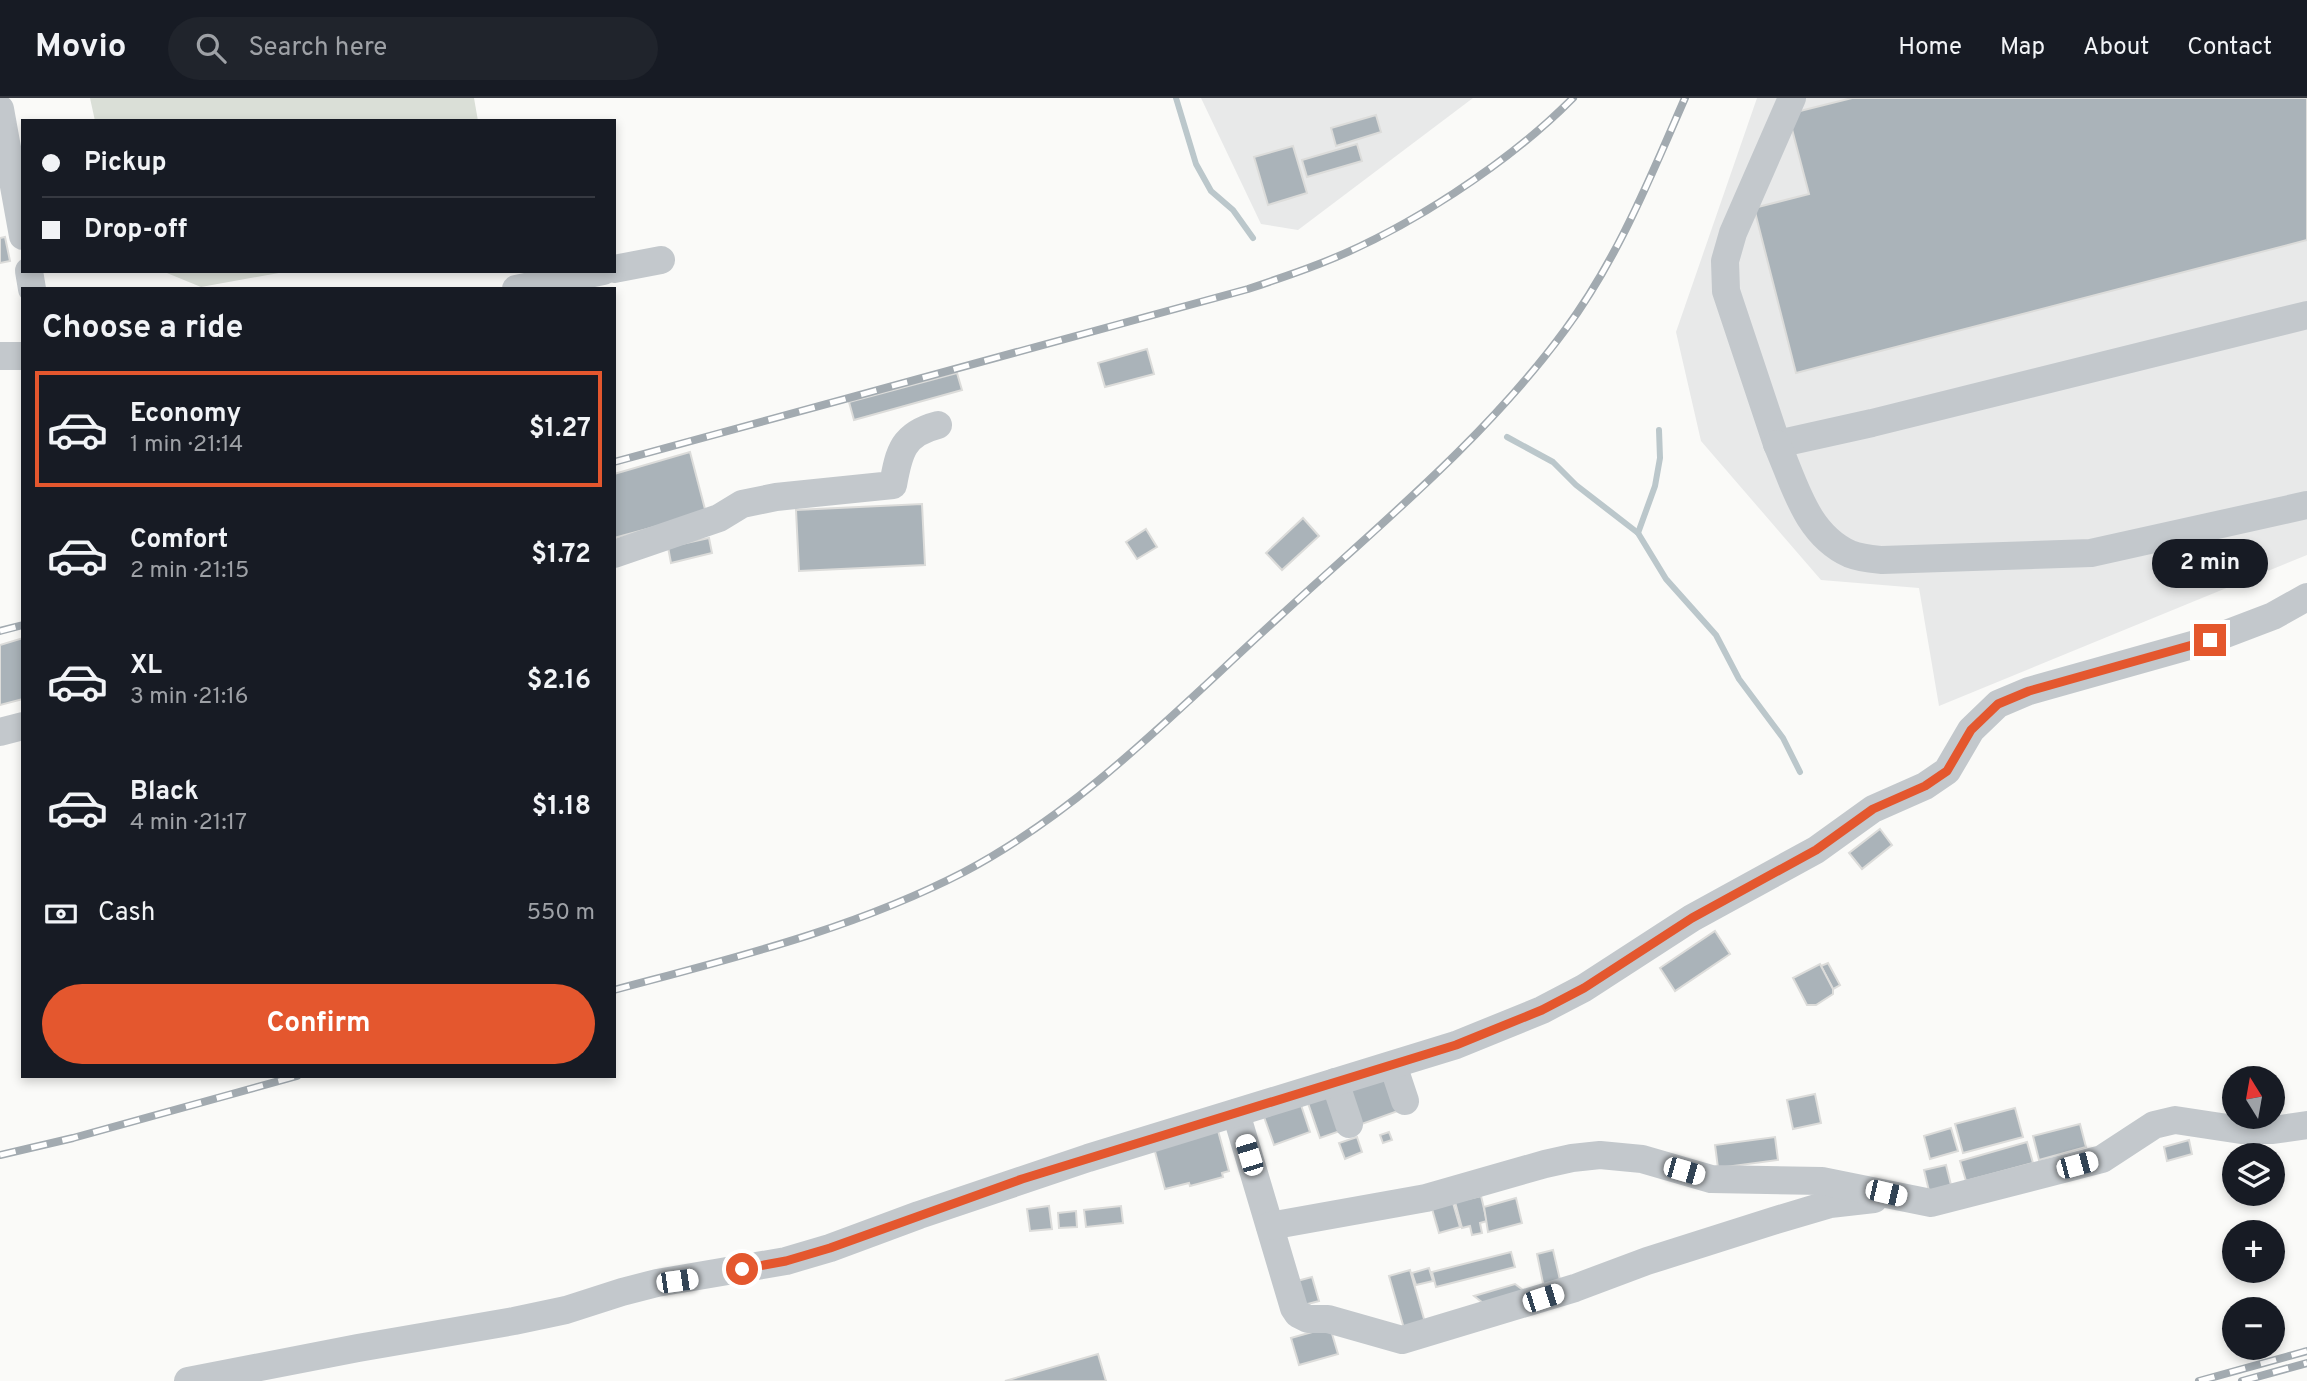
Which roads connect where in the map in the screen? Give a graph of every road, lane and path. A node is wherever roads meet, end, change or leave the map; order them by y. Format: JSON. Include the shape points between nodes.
{"nodes":[{"id":1,"x":1792,"y":98,"type":"edge"},
{"id":2,"x":0,"y":109,"type":"edge"},
{"id":3,"x":21,"y":225,"type":"edge"},
{"id":4,"x":661,"y":260,"type":"dead end"},
{"id":5,"x":616,"y":269,"type":"edge"},
{"id":6,"x":593,"y":273,"type":"edge"},
{"id":7,"x":526,"y":287,"type":"edge"},
{"id":8,"x":2307,"y":315,"type":"edge"},
{"id":9,"x":0,"y":356,"type":"edge"},
{"id":10,"x":21,"y":356,"type":"edge"},
{"id":11,"x":938,"y":425,"type":"dead end"},
{"id":12,"x":1777,"y":444,"type":"junction"},
{"id":13,"x":2307,"y":505,"type":"edge"},
{"id":14,"x":616,"y":553,"type":"edge"},
{"id":15,"x":2307,"y":597,"type":"edge"},
{"id":16,"x":21,"y":727,"type":"edge"},
{"id":17,"x":0,"y":732,"type":"edge"},
{"id":18,"x":1393,"y":1065,"type":"junction"},
{"id":19,"x":1335,"y":1082,"type":"junction"},
{"id":20,"x":1405,"y":1101,"type":"dead end"},
{"id":21,"x":1236,"y":1113,"type":"junction"},
{"id":22,"x":1349,"y":1124,"type":"dead end"},
{"id":23,"x":2307,"y":1125,"type":"edge"},
{"id":24,"x":1906,"y":1198,"type":"junction"},
{"id":25,"x":1270,"y":1226,"type":"junction"},
{"id":26,"x":188,"y":1381,"type":"edge"}],
"edges":[{"from":1,"to":12,"type":"street","via":[[1725,261],[1726,291]]},
{"from":2,"to":3,"type":"street"},
{"from":4,"to":5,"type":"street"},
{"from":6,"to":7,"type":"street"},
{"from":8,"to":12,"type":"street"},
{"from":9,"to":10,"type":"street"},
{"from":11,"to":14,"type":"street","via":[[921,429],[907,440],[893,485],[742,504],[719,518]]},
{"from":12,"to":13,"type":"street","via":[[1810,521],[1851,554],[1882,561],[2091,553]]},
{"from":15,"to":18,"type":"street","via":[[2273,616],[2210,640],[1998,704],[1971,730],[1947,771],[1925,786],[1873,809],[1816,850],[1692,918],[1563,999],[1456,1045]]},
{"from":16,"to":17,"type":"street"},
{"from":18,"to":19,"type":"street"},
{"from":18,"to":20,"type":"street"},
{"from":19,"to":21,"type":"street"},
{"from":19,"to":22,"type":"street"},
{"from":21,"to":25,"type":"street"},
{"from":21,"to":26,"type":"street","via":[[1000,1186],[786,1261],[657,1283],[514,1321]]},
{"from":23,"to":24,"type":"street","via":[[2241,1130],[2175,1119],[2154,1125],[2102,1159],[1931,1203]]},
{"from":24,"to":25,"type":"street","via":[[1822,1181],[1711,1179],[1642,1159],[1600,1155],[1545,1164],[1426,1198]]},
{"from":24,"to":25,"type":"street","via":[[1829,1204],[1402,1340],[1298,1314]]}]}
